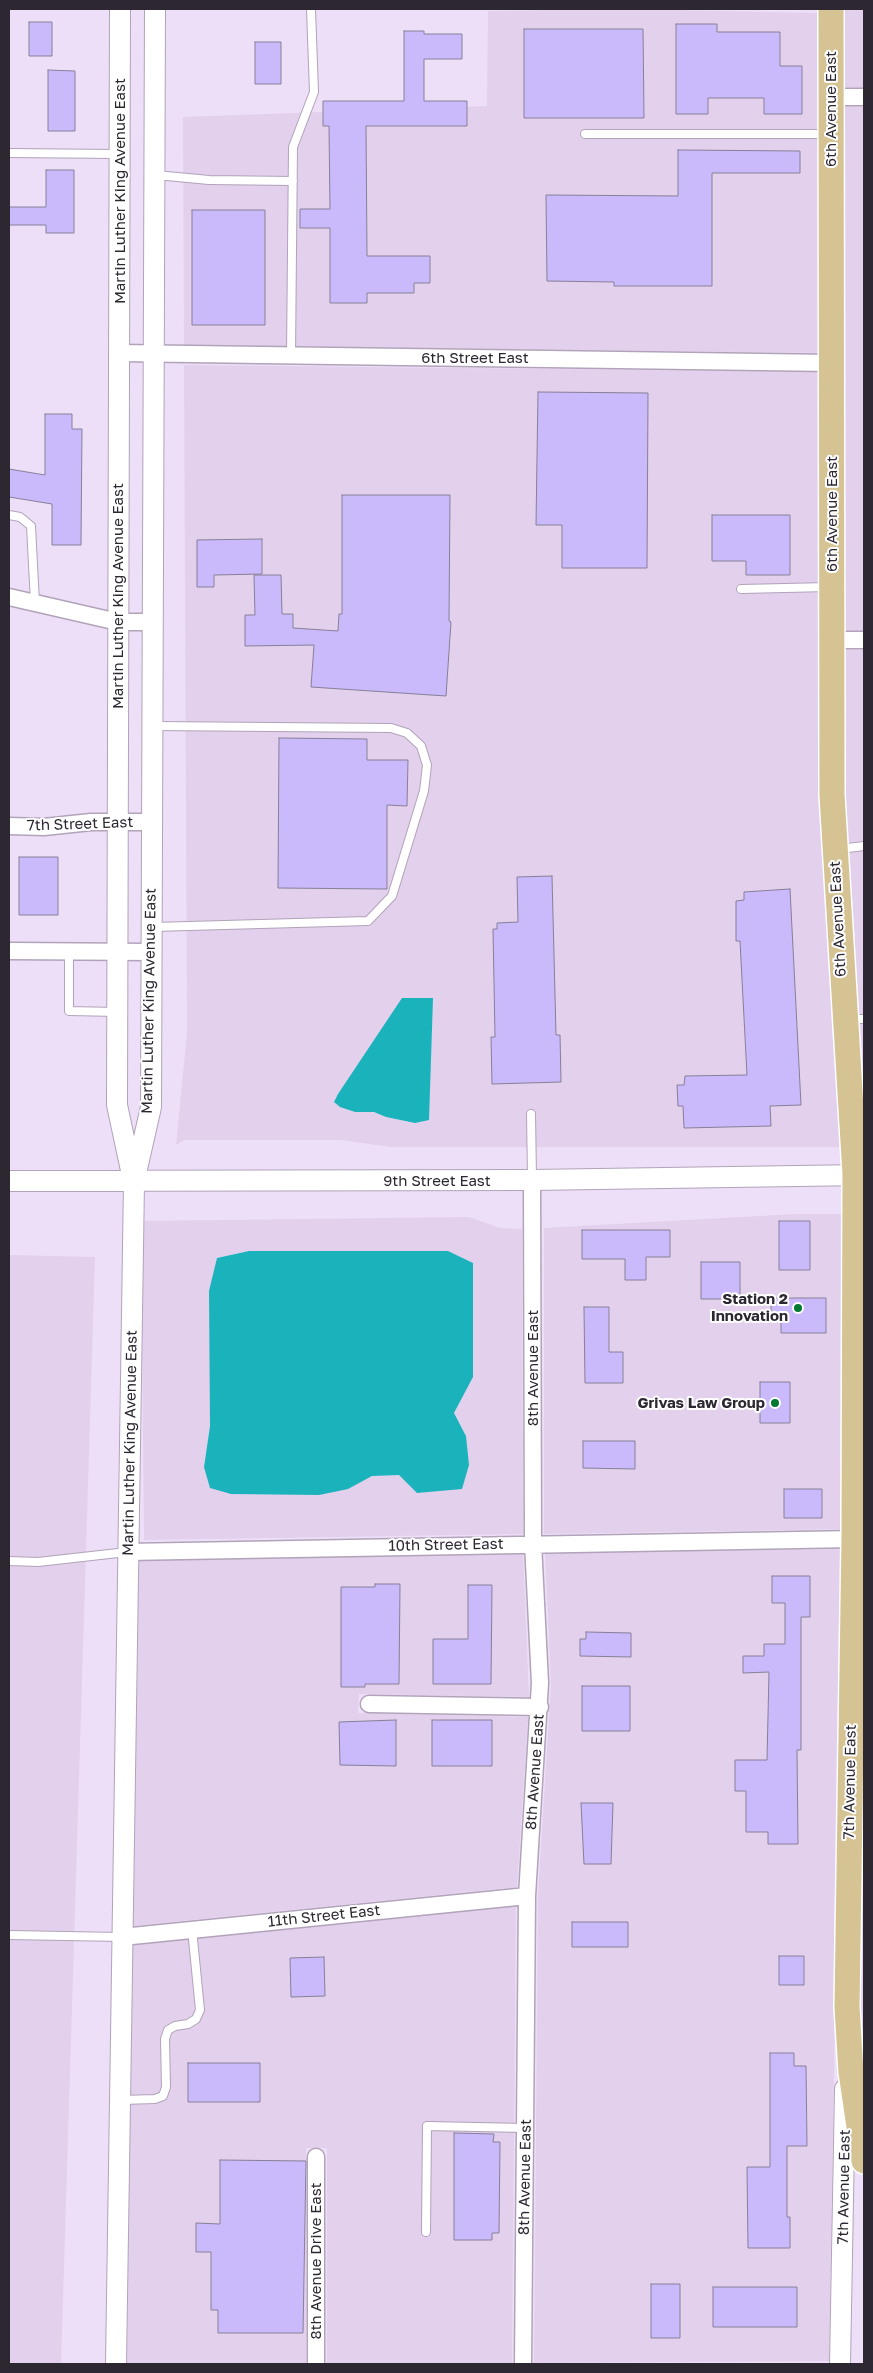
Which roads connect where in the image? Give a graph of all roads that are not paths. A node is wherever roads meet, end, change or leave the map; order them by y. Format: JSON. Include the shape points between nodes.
{"nodes":[{"id":1,"x":120,"y":9,"type":"edge"},
{"id":2,"x":155,"y":9,"type":"edge"},
{"id":3,"x":311,"y":9,"type":"edge"},
{"id":4,"x":831,"y":9,"type":"edge"},
{"id":5,"x":831,"y":96,"type":"junction"},
{"id":6,"x":864,"y":97,"type":"edge"},
{"id":7,"x":585,"y":134,"type":"dead end"},
{"id":8,"x":831,"y":134,"type":"junction"},
{"id":9,"x":9,"y":153,"type":"edge"},
{"id":10,"x":120,"y":154,"type":"junction"},
{"id":11,"x":154,"y":175,"type":"junction"},
{"id":12,"x":293,"y":181,"type":"junction"},
{"id":13,"x":119,"y":353,"type":"junction"},
{"id":14,"x":153,"y":354,"type":"junction"},
{"id":15,"x":291,"y":356,"type":"junction"},
{"id":16,"x":832,"y":363,"type":"junction"},
{"id":17,"x":9,"y":515,"type":"edge"},
{"id":18,"x":741,"y":588,"type":"dead end"},
{"id":19,"x":831,"y":588,"type":"junction"},
{"id":20,"x":9,"y":597,"type":"edge"},
{"id":21,"x":35,"y":603,"type":"junction"},
{"id":22,"x":118,"y":622,"type":"junction"},
{"id":23,"x":152,"y":622,"type":"junction"},
{"id":24,"x":830,"y":640,"type":"junction"},
{"id":25,"x":864,"y":640,"type":"edge"},
{"id":26,"x":152,"y":726,"type":"junction"},
{"id":27,"x":117,"y":822,"type":"junction"},
{"id":28,"x":152,"y":822,"type":"junction"},
{"id":29,"x":9,"y":826,"type":"edge"},
{"id":30,"x":864,"y":846,"type":"edge"},
{"id":31,"x":835,"y":850,"type":"junction"},
{"id":32,"x":151,"y":927,"type":"junction"},
{"id":33,"x":9,"y":951,"type":"edge"},
{"id":34,"x":69,"y":952,"type":"junction"},
{"id":35,"x":117,"y":952,"type":"junction"},
{"id":36,"x":150,"y":952,"type":"junction"},
{"id":37,"x":117,"y":1012,"type":"junction"},
{"id":38,"x":854,"y":1019,"type":"edge"},
{"id":39,"x":532,"y":1114,"type":"dead end"},
{"id":40,"x":859,"y":1174,"type":"edge"},
{"id":41,"x":532,"y":1180,"type":"junction"},
{"id":42,"x":9,"y":1181,"type":"edge"},
{"id":43,"x":134,"y":1182,"type":"junction"},
{"id":44,"x":859,"y":1300,"type":"edge"},
{"id":45,"x":859,"y":1402,"type":"edge"},
{"id":46,"x":533,"y":1543,"type":"junction"},
{"id":47,"x":857,"y":1550,"type":"edge"},
{"id":48,"x":127,"y":1552,"type":"junction"},
{"id":49,"x":9,"y":1562,"type":"edge"},
{"id":50,"x":858,"y":1656,"type":"edge"},
{"id":51,"x":369,"y":1704,"type":"dead end"},
{"id":52,"x":540,"y":1707,"type":"junction"},
{"id":53,"x":527,"y":1896,"type":"junction"},
{"id":54,"x":192,"y":1929,"type":"junction"},
{"id":55,"x":9,"y":1935,"type":"edge"},
{"id":56,"x":122,"y":1936,"type":"junction"},
{"id":57,"x":120,"y":2100,"type":"junction"},
{"id":58,"x":526,"y":2128,"type":"junction"},
{"id":59,"x":856,"y":2128,"type":"edge"},
{"id":60,"x":316,"y":2157,"type":"dead end"},
{"id":61,"x":864,"y":2161,"type":"edge"},
{"id":62,"x":426,"y":2232,"type":"dead end"},
{"id":63,"x":116,"y":2364,"type":"edge"},
{"id":64,"x":316,"y":2364,"type":"edge"},
{"id":65,"x":523,"y":2364,"type":"edge"},
{"id":66,"x":840,"y":2364,"type":"edge"}],
"edges":[{"from":1,"to":10,"type":"street","name":"Martin Luther King Avenue East"},
{"from":2,"to":11,"type":"street","name":"Martin Luther King Avenue East"},
{"from":3,"to":12,"type":"lane","via":[[314,92],[293,146]]},
{"from":4,"to":5,"type":"main road","name":"6th Avenue East"},
{"from":5,"to":6,"type":"street"},
{"from":5,"to":8,"type":"main road","name":"6th Avenue East"},
{"from":7,"to":8,"type":"lane"},
{"from":8,"to":16,"type":"main road","name":"6th Avenue East"},
{"from":9,"to":10,"type":"lane"},
{"from":10,"to":13,"type":"street","name":"Martin Luther King Avenue East"},
{"from":11,"to":12,"type":"lane","via":[[209,180]]},
{"from":11,"to":14,"type":"street","name":"Martin Luther King Avenue East"},
{"from":12,"to":15,"type":"lane"},
{"from":13,"to":14,"type":"street","name":"6th Street East"},
{"from":13,"to":22,"type":"street","name":"Martin Luther King Avenue East"},
{"from":14,"to":15,"type":"street","name":"6th Street East"},
{"from":14,"to":23,"type":"street","name":"Martin Luther King Avenue East"},
{"from":15,"to":16,"type":"street","name":"6th Street East"},
{"from":16,"to":19,"type":"main road","name":"6th Avenue East"},
{"from":17,"to":21,"type":"lane","via":[[20,517],[31,526]]},
{"from":18,"to":19,"type":"lane"},
{"from":19,"to":24,"type":"main road","name":"6th Avenue East"},
{"from":20,"to":21,"type":"street"},
{"from":21,"to":22,"type":"street"},
{"from":22,"to":23,"type":"street"},
{"from":22,"to":27,"type":"street","name":"Martin Luther King Avenue East"},
{"from":23,"to":26,"type":"street","name":"Martin Luther King Avenue East"},
{"from":24,"to":25,"type":"street"},
{"from":24,"to":31,"type":"main road","name":"6th Avenue East"},
{"from":26,"to":28,"type":"street","name":"Martin Luther King Avenue East"},
{"from":26,"to":32,"type":"lane","via":[[391,728],[407,733],[421,746],[427,765],[424,791],[392,896],[368,921]]},
{"from":27,"to":28,"type":"street","name":"7th Street East"},
{"from":27,"to":29,"type":"street","name":"7th Street East"},
{"from":27,"to":35,"type":"street","name":"Martin Luther King Avenue East"},
{"from":28,"to":32,"type":"street","name":"Martin Luther King Avenue East"},
{"from":30,"to":31,"type":"lane"},
{"from":31,"to":38,"type":"main road","name":"6th Avenue East"},
{"from":32,"to":36,"type":"street","name":"Martin Luther King Avenue East"},
{"from":33,"to":34,"type":"street"},
{"from":34,"to":35,"type":"street"},
{"from":34,"to":37,"type":"lane","via":[[69,1011]]},
{"from":35,"to":36,"type":"street"},
{"from":35,"to":37,"type":"street","name":"Martin Luther King Avenue East"},
{"from":36,"to":43,"type":"street","name":"Martin Luther King Avenue East","via":[[150,1107]]},
{"from":37,"to":43,"type":"street","name":"Martin Luther King Avenue East","via":[[117,1105]]},
{"from":38,"to":40,"type":"main road","name":"7th Avenue East"},
{"from":39,"to":41,"type":"lane"},
{"from":40,"to":41,"type":"street","name":"9th Street East"},
{"from":40,"to":44,"type":"main road","name":"7th Avenue East"},
{"from":41,"to":43,"type":"street","name":"9th Street East"},
{"from":41,"to":46,"type":"street","name":"8th Avenue East"},
{"from":42,"to":43,"type":"street","name":"9th Street East"},
{"from":43,"to":48,"type":"street","name":"Martin Luther King Avenue East"},
{"from":44,"to":45,"type":"main road","name":"7th Avenue East"},
{"from":45,"to":47,"type":"main road","name":"7th Avenue East"},
{"from":46,"to":47,"type":"street","name":"10th Street East"},
{"from":46,"to":48,"type":"street","name":"10th Street East"},
{"from":46,"to":52,"type":"street","name":"8th Avenue East"},
{"from":47,"to":50,"type":"main road","name":"7th Avenue East"},
{"from":48,"to":49,"type":"lane","name":"10th Street East"},
{"from":48,"to":56,"type":"street","name":"Martin Luther King Avenue East"},
{"from":50,"to":59,"type":"main road","name":"7th Avenue East","via":[[847,2007]]},
{"from":51,"to":52,"type":"street"},
{"from":52,"to":53,"type":"street","name":"8th Avenue East"},
{"from":53,"to":54,"type":"street","name":"11th Street East"},
{"from":53,"to":58,"type":"street","name":"8th Avenue East"},
{"from":54,"to":56,"type":"street","name":"11th Street East"},
{"from":54,"to":57,"type":"lane","via":[[200,2010],[196,2019],[188,2024],[168,2030],[163,2096]]},
{"from":55,"to":56,"type":"lane"},
{"from":56,"to":57,"type":"street","name":"Martin Luther King Avenue East"},
{"from":57,"to":63,"type":"street","name":"Martin Luther King Avenue East"},
{"from":58,"to":62,"type":"lane","via":[[427,2126]]},
{"from":58,"to":65,"type":"street","name":"8th Avenue East"},
{"from":59,"to":61,"type":"main road","name":"7th Avenue East"},
{"from":59,"to":66,"type":"street","name":"7th Avenue East"},
{"from":60,"to":64,"type":"street","name":"8th Avenue Drive East"}]}
